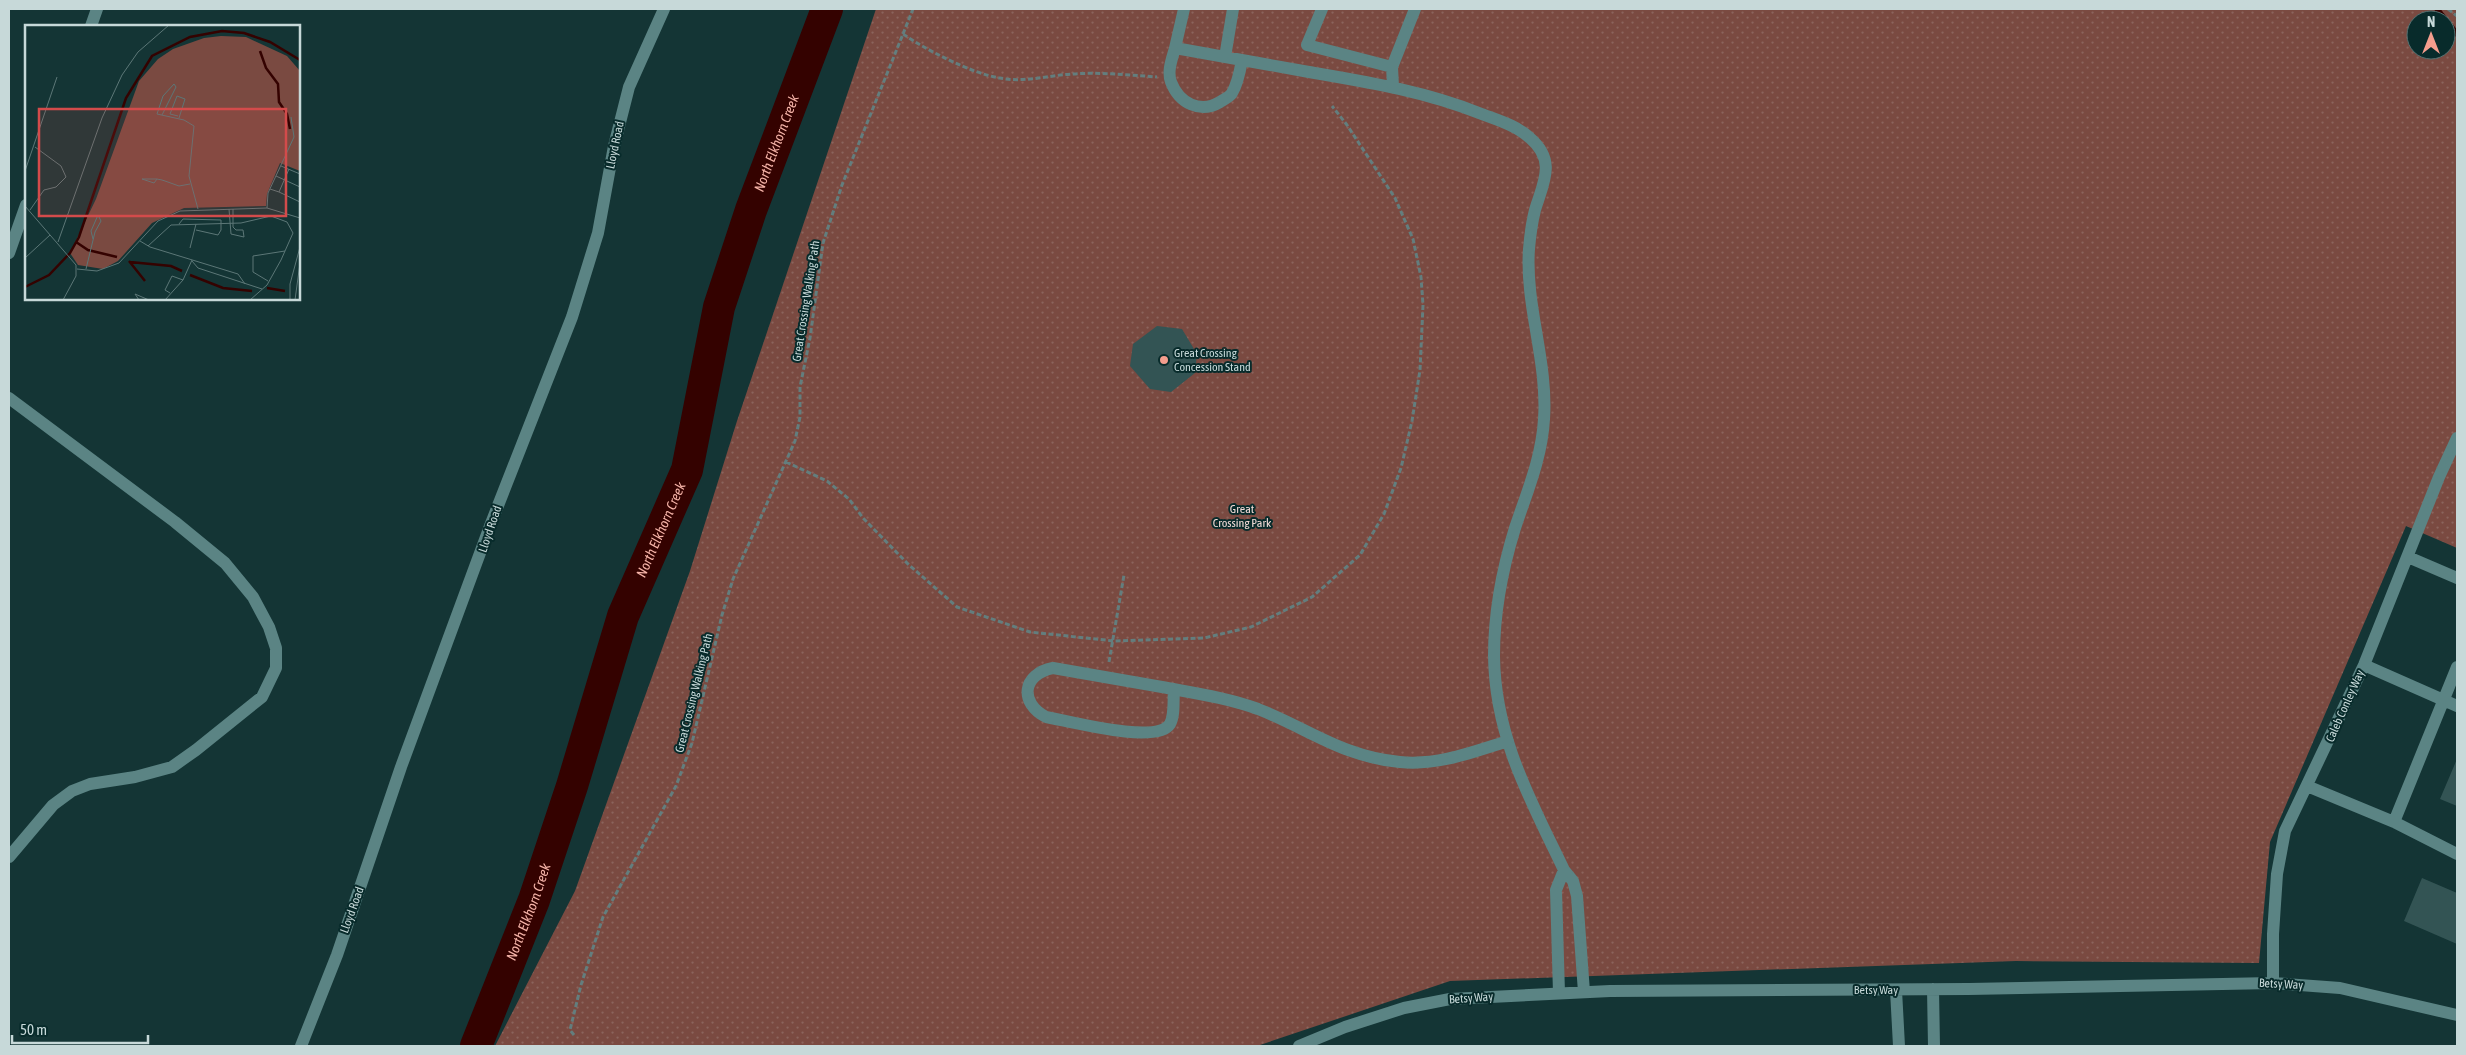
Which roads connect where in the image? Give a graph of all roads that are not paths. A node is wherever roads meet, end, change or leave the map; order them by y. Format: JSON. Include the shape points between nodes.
{"nodes":[{"id":1,"x":97,"y":9,"type":"edge"},
{"id":2,"x":664,"y":9,"type":"edge"},
{"id":3,"x":1184,"y":9,"type":"edge"},
{"id":4,"x":1234,"y":9,"type":"edge"},
{"id":5,"x":1322,"y":9,"type":"edge"},
{"id":6,"x":1415,"y":9,"type":"edge"},
{"id":7,"x":91,"y":25,"type":"edge"},
{"id":8,"x":1175,"y":48,"type":"junction"},
{"id":9,"x":1225,"y":57,"type":"junction"},
{"id":10,"x":1242,"y":60,"type":"junction"},
{"id":11,"x":1392,"y":67,"type":"junction"},
{"id":12,"x":1393,"y":86,"type":"junction"},
{"id":13,"x":25,"y":208,"type":"edge"},
{"id":14,"x":9,"y":253,"type":"edge"},
{"id":15,"x":9,"y":398,"type":"edge"},
{"id":16,"x":2457,"y":438,"type":"edge"},
{"id":17,"x":2408,"y":557,"type":"junction"},
{"id":18,"x":2457,"y":578,"type":"edge"},
{"id":19,"x":2364,"y":665,"type":"junction"},
{"id":20,"x":2457,"y":667,"type":"edge"},
{"id":21,"x":1174,"y":689,"type":"junction"},
{"id":22,"x":2442,"y":699,"type":"junction"},
{"id":23,"x":2457,"y":706,"type":"edge"},
{"id":24,"x":1508,"y":741,"type":"junction"},
{"id":25,"x":2307,"y":786,"type":"junction"},
{"id":26,"x":2394,"y":822,"type":"junction"},
{"id":27,"x":2457,"y":854,"type":"edge"},
{"id":28,"x":9,"y":857,"type":"edge"},
{"id":29,"x":1564,"y":870,"type":"junction"},
{"id":30,"x":1579,"y":926,"type":"junction"},
{"id":31,"x":1558,"y":928,"type":"junction"},
{"id":32,"x":2273,"y":983,"type":"junction"},
{"id":33,"x":1933,"y":989,"type":"junction"},
{"id":34,"x":1896,"y":990,"type":"junction"},
{"id":35,"x":1584,"y":992,"type":"junction"},
{"id":36,"x":1559,"y":993,"type":"junction"},
{"id":37,"x":2457,"y":1015,"type":"edge"},
{"id":38,"x":301,"y":1046,"type":"edge"},
{"id":39,"x":1299,"y":1046,"type":"edge"},
{"id":40,"x":1899,"y":1046,"type":"edge"},
{"id":41,"x":1934,"y":1046,"type":"edge"}],
"edges":[{"from":1,"to":7,"type":"street"},
{"from":2,"to":38,"type":"street","name":"Lloyd Road","via":[[629,87],[598,233],[572,317],[400,767],[362,883]]},
{"from":3,"to":8,"type":"street"},
{"from":4,"to":9,"type":"street"},
{"from":5,"to":11,"type":"street","via":[[1306,45]]},
{"from":6,"to":11,"type":"street"},
{"from":8,"to":9,"type":"street"},
{"from":8,"to":10,"type":"street","via":[[1170,68],[1171,81],[1179,97],[1200,107],[1215,105],[1232,95]]},
{"from":9,"to":10,"type":"street"},
{"from":10,"to":12,"type":"street"},
{"from":11,"to":12,"type":"street"},
{"from":12,"to":24,"type":"street","via":[[1450,101],[1515,127],[1532,139],[1547,164],[1546,182],[1534,212],[1529,250],[1530,290],[1543,364],[1544,419],[1533,480],[1515,529],[1498,592],[1494,657],[1500,712]]},
{"from":13,"to":14,"type":"street"},
{"from":15,"to":28,"type":"street","via":[[176,522],[225,563],[253,597],[276,648],[276,668],[262,697],[196,750],[172,767],[90,784],[72,791],[47,810]]},
{"from":16,"to":17,"type":"street","name":"Caleb Conley Way"},
{"from":17,"to":18,"type":"street"},
{"from":17,"to":19,"type":"street","name":"Caleb Conley Way"},
{"from":19,"to":22,"type":"street"},
{"from":19,"to":25,"type":"street","name":"Caleb Conley Way"},
{"from":20,"to":22,"type":"street"},
{"from":21,"to":21,"type":"street","via":[[1053,668],[1041,671],[1031,679],[1028,688],[1035,712],[1046,717],[1150,734],[1170,724]]},
{"from":21,"to":24,"type":"street","via":[[1258,710],[1335,747],[1401,763],[1448,759]]},
{"from":22,"to":23,"type":"street"},
{"from":22,"to":26,"type":"street"},
{"from":24,"to":29,"type":"street","via":[[1515,768]]},
{"from":25,"to":26,"type":"street"},
{"from":25,"to":32,"type":"street","name":"Caleb Conley Way","via":[[2285,831],[2277,874]]},
{"from":26,"to":27,"type":"street"},
{"from":29,"to":30,"type":"street","via":[[1577,896]]},
{"from":29,"to":31,"type":"street","via":[[1556,890]]},
{"from":30,"to":31,"type":"street"},
{"from":30,"to":35,"type":"street"},
{"from":31,"to":36,"type":"street"},
{"from":32,"to":33,"type":"street","name":"Betsy Way"},
{"from":32,"to":37,"type":"street","name":"Betsy Way","via":[[2340,988]]},
{"from":33,"to":34,"type":"street","name":"Betsy Way"},
{"from":33,"to":41,"type":"street"},
{"from":34,"to":35,"type":"street","name":"Betsy Way"},
{"from":34,"to":40,"type":"street"},
{"from":35,"to":36,"type":"street","name":"Betsy Way"},
{"from":36,"to":39,"type":"street","name":"Betsy Way","via":[[1441,1000],[1345,1027]]}]}
